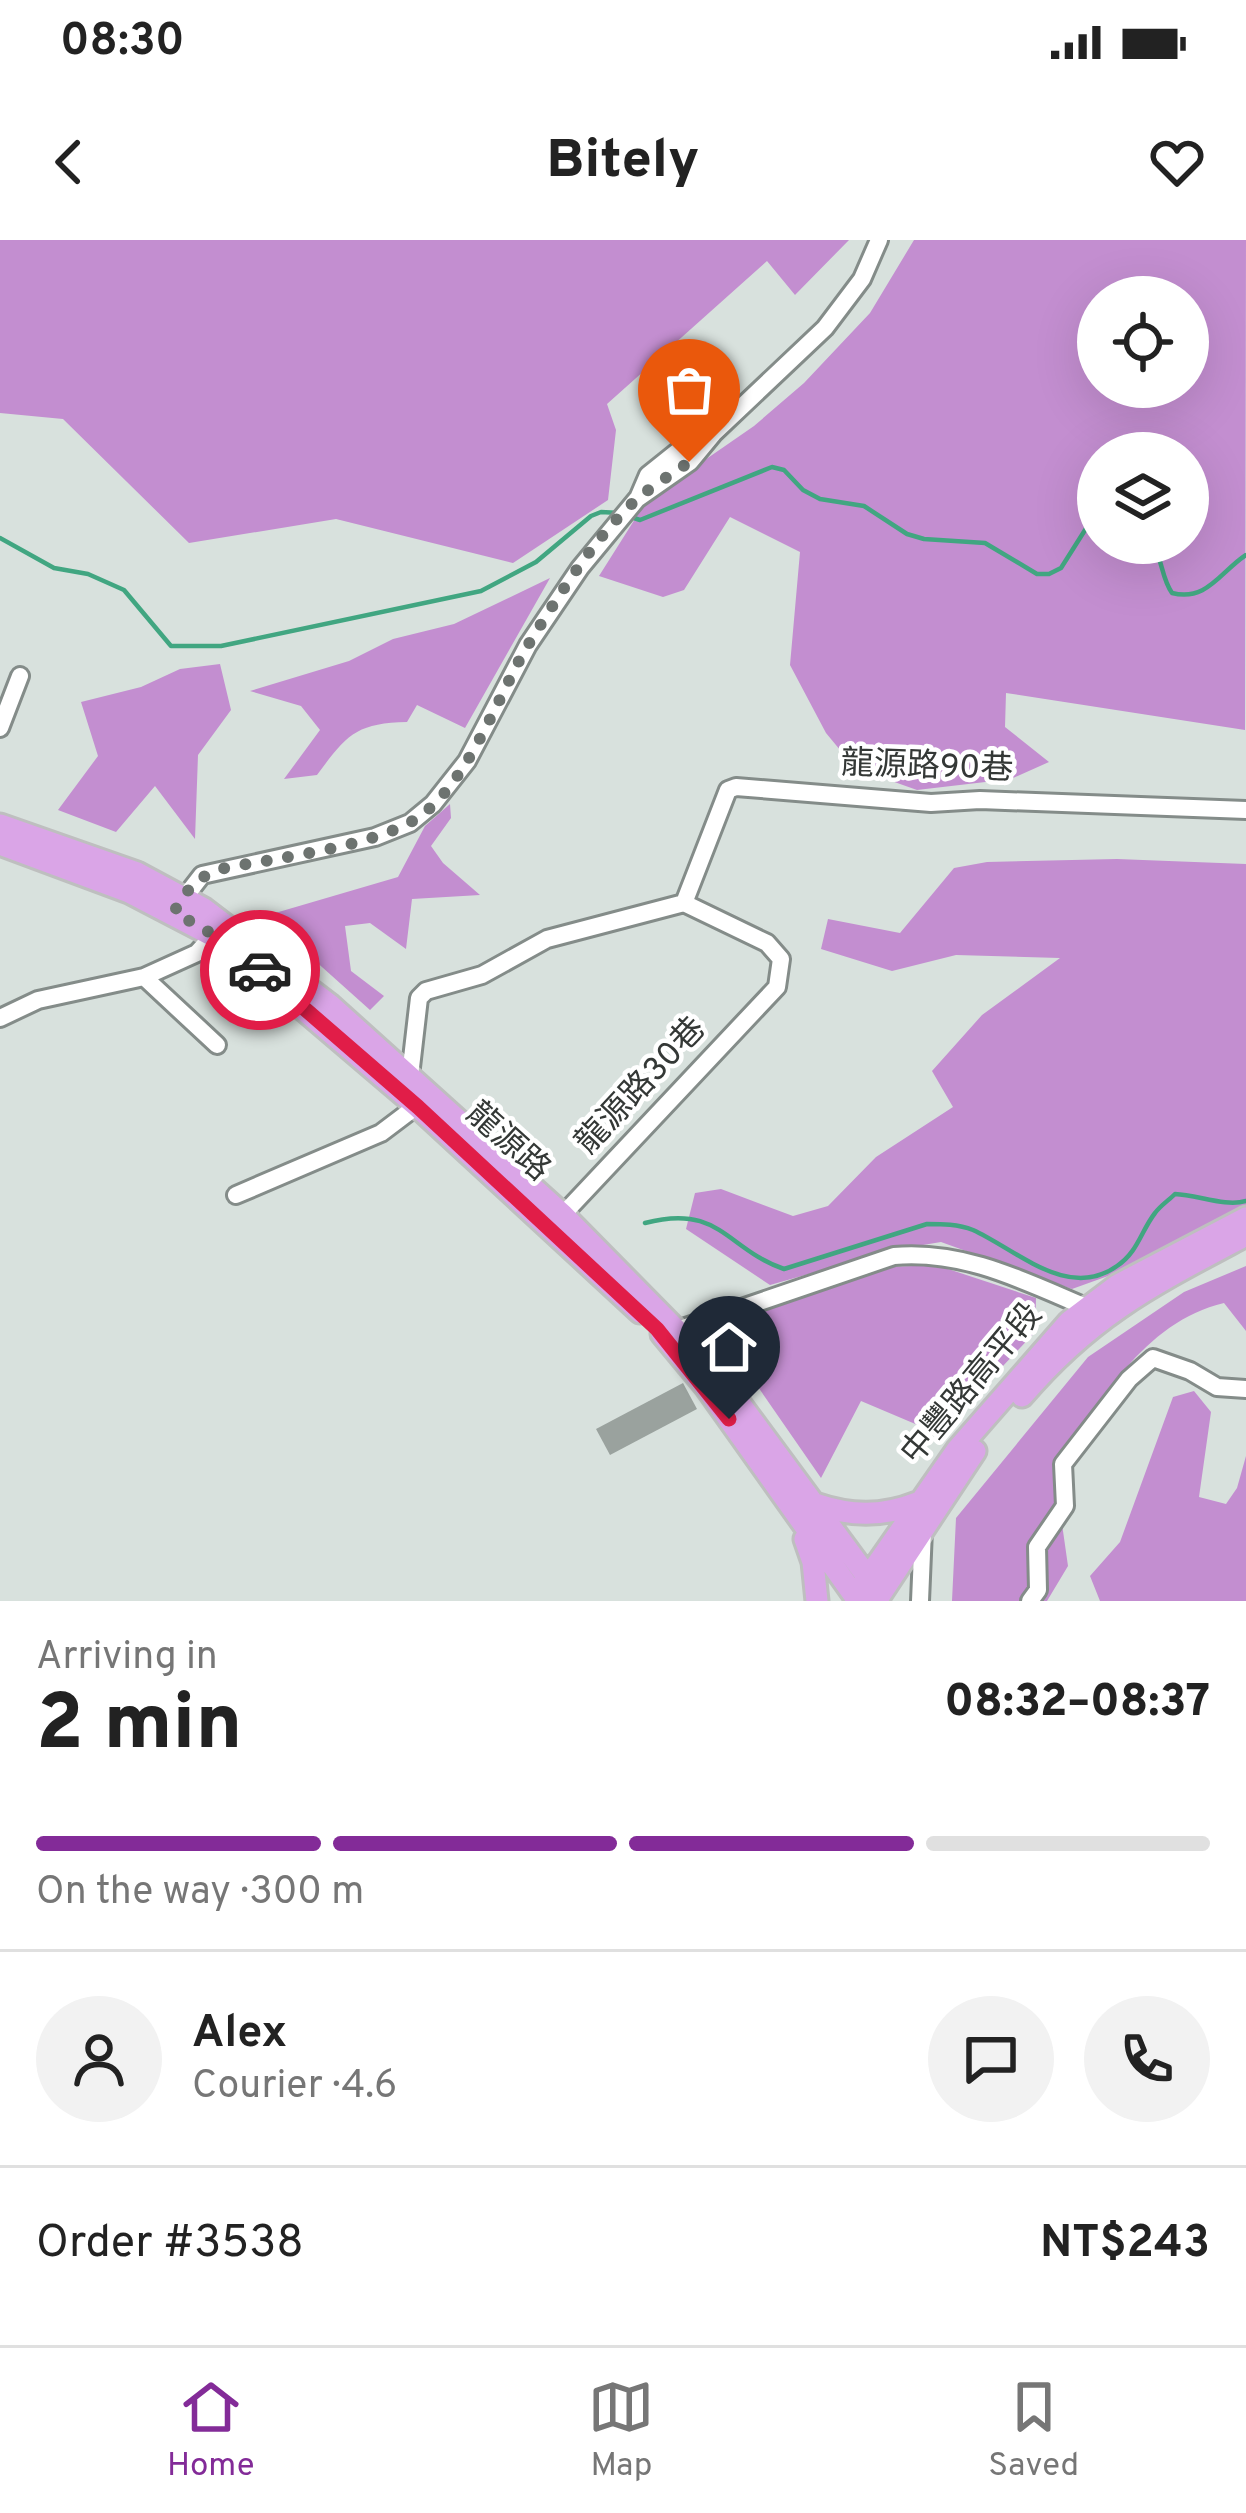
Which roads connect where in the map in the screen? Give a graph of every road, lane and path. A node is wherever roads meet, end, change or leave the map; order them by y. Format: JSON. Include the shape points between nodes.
{"nodes":[{"id":1,"x":880,"y":240,"type":"edge"},
{"id":2,"x":20,"y":676,"type":"dead end"},
{"id":3,"x":0,"y":728,"type":"edge"},
{"id":4,"x":1246,"y":810,"type":"edge"},
{"id":5,"x":0,"y":825,"type":"edge"},
{"id":6,"x":0,"y":844,"type":"edge"},
{"id":7,"x":684,"y":903,"type":"junction"},
{"id":8,"x":178,"y":905,"type":"junction"},
{"id":9,"x":219,"y":928,"type":"junction"},
{"id":10,"x":144,"y":977,"type":"junction"},
{"id":11,"x":0,"y":1018,"type":"edge"},
{"id":12,"x":218,"y":1045,"type":"dead end"},
{"id":13,"x":410,"y":1076,"type":"junction"},
{"id":14,"x":424,"y":1100,"type":"junction"},
{"id":15,"x":236,"y":1196,"type":"dead end"},
{"id":16,"x":1246,"y":1218,"type":"edge"},
{"id":17,"x":556,"y":1221,"type":"junction"},
{"id":18,"x":1246,"y":1234,"type":"edge"},
{"id":19,"x":1088,"y":1307,"type":"junction"},
{"id":20,"x":677,"y":1330,"type":"junction"},
{"id":21,"x":1246,"y":1389,"type":"edge"},
{"id":22,"x":806,"y":1510,"type":"junction"},
{"id":23,"x":920,"y":1514,"type":"junction"},
{"id":24,"x":867,"y":1596,"type":"edge"},
{"id":25,"x":817,"y":1601,"type":"edge"},
{"id":26,"x":920,"y":1601,"type":"edge"},
{"id":27,"x":1030,"y":1601,"type":"edge"}],
"edges":[{"from":1,"to":8,"type":"street","via":[[825,328],[648,476],[528,645],[434,805],[375,837],[202,875]]},
{"from":2,"to":3,"type":"street"},
{"from":4,"to":7,"type":"street","name":"龍源路90巷","via":[[931,803],[736,787],[728,790]]},
{"from":5,"to":8,"type":"main road","via":[[137,873]]},
{"from":6,"to":8,"type":"main road"},
{"from":7,"to":13,"type":"street","via":[[547,939],[482,975],[426,991]]},
{"from":7,"to":17,"type":"street","name":"龍源路30巷","via":[[767,943],[781,959],[777,987]]},
{"from":8,"to":9,"type":"main road"},
{"from":9,"to":10,"type":"street","via":[[197,953]]},
{"from":9,"to":13,"type":"main road","via":[[315,992]]},
{"from":9,"to":14,"type":"main road","name":"龍源路"},
{"from":10,"to":11,"type":"street","via":[[38,1000]]},
{"from":10,"to":12,"type":"street"},
{"from":13,"to":14,"type":"main road"},
{"from":14,"to":15,"type":"street","via":[[381,1133]]},
{"from":14,"to":17,"type":"main road"},
{"from":16,"to":19,"type":"main road","name":"中豐路高平段"},
{"from":17,"to":20,"type":"main road"},
{"from":17,"to":22,"type":"main road","name":"龍源路","via":[[682,1357]]},
{"from":18,"to":23,"type":"main road","name":"中豐路高平段","via":[[1086,1329]]},
{"from":19,"to":20,"type":"street","via":[[970,1259],[924,1253],[894,1256]]},
{"from":19,"to":23,"type":"main road","name":"中豐路高平段","via":[[1036,1357]]},
{"from":20,"to":22,"type":"main road","via":[[720,1377]]},
{"from":21,"to":27,"type":"street","via":[[1217,1387],[1153,1358],[1129,1379],[1064,1464],[1065,1506],[1037,1547],[1038,1590]]},
{"from":22,"to":23,"type":"main road"},
{"from":22,"to":24,"type":"main road"},
{"from":22,"to":25,"type":"main road"},
{"from":23,"to":24,"type":"main road","name":"中豐路高平段"},
{"from":23,"to":26,"type":"street"}]}
